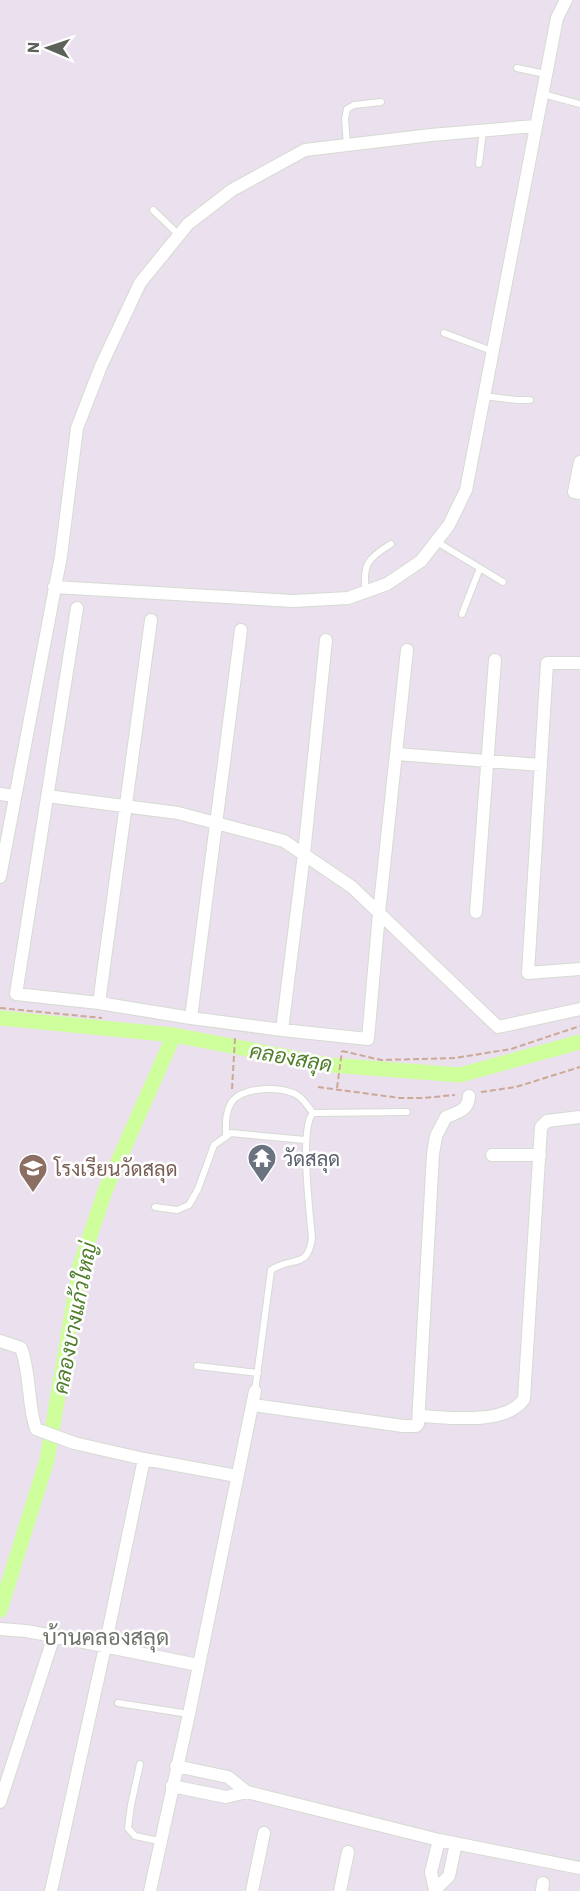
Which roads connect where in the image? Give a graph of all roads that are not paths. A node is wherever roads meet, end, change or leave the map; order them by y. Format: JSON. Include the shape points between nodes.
{"nodes":[{"id":1,"x":566,"y":0,"type":"edge"},
{"id":2,"x":516,"y":68,"type":"dead end"},
{"id":3,"x":545,"y":74,"type":"junction"},
{"id":4,"x":541,"y":94,"type":"junction"},
{"id":5,"x":381,"y":102,"type":"dead end"},
{"id":6,"x":580,"y":104,"type":"edge"},
{"id":7,"x":535,"y":126,"type":"junction"},
{"id":8,"x":483,"y":130,"type":"junction"},
{"id":9,"x":347,"y":145,"type":"junction"},
{"id":10,"x":479,"y":164,"type":"dead end"},
{"id":11,"x":153,"y":210,"type":"dead end"},
{"id":12,"x":178,"y":235,"type":"junction"},
{"id":13,"x":444,"y":333,"type":"dead end"},
{"id":14,"x":492,"y":351,"type":"junction"},
{"id":15,"x":484,"y":396,"type":"junction"},
{"id":16,"x":530,"y":400,"type":"dead end"},
{"id":17,"x":580,"y":462,"type":"edge"},
{"id":18,"x":580,"y":493,"type":"edge"},
{"id":19,"x":436,"y":541,"type":"junction"},
{"id":20,"x":391,"y":544,"type":"dead end"},
{"id":21,"x":480,"y":568,"type":"junction"},
{"id":22,"x":503,"y":582,"type":"dead end"},
{"id":23,"x":54,"y":587,"type":"junction"},
{"id":24,"x":366,"y":592,"type":"junction"},
{"id":25,"x":77,"y":608,"type":"dead end"},
{"id":26,"x":462,"y":614,"type":"dead end"},
{"id":27,"x":151,"y":620,"type":"dead end"},
{"id":28,"x":241,"y":630,"type":"dead end"},
{"id":29,"x":326,"y":640,"type":"dead end"},
{"id":30,"x":408,"y":650,"type":"dead end"},
{"id":31,"x":495,"y":660,"type":"dead end"},
{"id":32,"x":580,"y":663,"type":"edge"},
{"id":33,"x":396,"y":754,"type":"junction"},
{"id":34,"x":488,"y":761,"type":"junction"},
{"id":35,"x":542,"y":765,"type":"junction"},
{"id":36,"x":0,"y":794,"type":"edge"},
{"id":37,"x":15,"y":796,"type":"junction"},
{"id":38,"x":47,"y":796,"type":"junction"},
{"id":39,"x":125,"y":806,"type":"junction"},
{"id":40,"x":216,"y":823,"type":"junction"},
{"id":41,"x":304,"y":854,"type":"junction"},
{"id":42,"x":0,"y":877,"type":"edge"},
{"id":43,"x":476,"y":912,"type":"dead end"},
{"id":44,"x":379,"y":913,"type":"junction"},
{"id":45,"x":580,"y":969,"type":"edge"},
{"id":46,"x":99,"y":1003,"type":"junction"},
{"id":47,"x":580,"y":1009,"type":"edge"},
{"id":48,"x":191,"y":1018,"type":"junction"},
{"id":49,"x":282,"y":1030,"type":"junction"},
{"id":50,"x":469,"y":1094,"type":"road end"},
{"id":51,"x":407,"y":1112,"type":"dead end"},
{"id":52,"x":313,"y":1113,"type":"junction"},
{"id":53,"x":580,"y":1118,"type":"edge"},
{"id":54,"x":226,"y":1135,"type":"junction"},
{"id":55,"x":305,"y":1140,"type":"junction"},
{"id":56,"x":492,"y":1155,"type":"dead end"},
{"id":57,"x":540,"y":1155,"type":"junction"},
{"id":58,"x":155,"y":1207,"type":"dead end"},
{"id":59,"x":0,"y":1341,"type":"edge"},
{"id":60,"x":197,"y":1366,"type":"dead end"},
{"id":61,"x":258,"y":1373,"type":"junction"},
{"id":62,"x":255,"y":1391,"type":"joint"},
{"id":63,"x":253,"y":1405,"type":"junction"},
{"id":64,"x":419,"y":1416,"type":"junction"},
{"id":65,"x":144,"y":1459,"type":"junction"},
{"id":66,"x":237,"y":1476,"type":"junction"},
{"id":67,"x":0,"y":1629,"type":"edge"},
{"id":68,"x":54,"y":1636,"type":"junction"},
{"id":69,"x":105,"y":1647,"type":"junction"},
{"id":70,"x":198,"y":1665,"type":"junction"},
{"id":71,"x":118,"y":1703,"type":"dead end"},
{"id":72,"x":189,"y":1714,"type":"junction"},
{"id":73,"x":140,"y":1764,"type":"dead end"},
{"id":74,"x":176,"y":1766,"type":"junction"},
{"id":75,"x":172,"y":1786,"type":"junction"},
{"id":76,"x":247,"y":1792,"type":"junction"},
{"id":77,"x":0,"y":1802,"type":"edge"},
{"id":78,"x":264,"y":1833,"type":"dead end"},
{"id":79,"x":439,"y":1839,"type":"junction"},
{"id":80,"x":159,"y":1841,"type":"junction"},
{"id":81,"x":456,"y":1843,"type":"junction"},
{"id":82,"x":348,"y":1852,"type":"dead end"},
{"id":83,"x":580,"y":1868,"type":"edge"},
{"id":84,"x":51,"y":1891,"type":"edge"},
{"id":85,"x":150,"y":1891,"type":"edge"},
{"id":86,"x":252,"y":1891,"type":"edge"},
{"id":87,"x":340,"y":1891,"type":"edge"},
{"id":88,"x":435,"y":1891,"type":"edge"}],
"edges":[{"from":1,"to":3,"type":"street","via":[[557,18]]},
{"from":2,"to":3,"type":"lane"},
{"from":3,"to":4,"type":"street"},
{"from":4,"to":6,"type":"lane"},
{"from":4,"to":7,"type":"street"},
{"from":5,"to":9,"type":"lane","via":[[347,109]]},
{"from":7,"to":8,"type":"street"},
{"from":7,"to":14,"type":"street"},
{"from":8,"to":9,"type":"street"},
{"from":8,"to":10,"type":"lane"},
{"from":9,"to":12,"type":"street","via":[[305,150],[232,190]]},
{"from":11,"to":12,"type":"lane"},
{"from":12,"to":23,"type":"street","via":[[140,283],[77,428]]},
{"from":13,"to":14,"type":"lane"},
{"from":14,"to":15,"type":"street"},
{"from":15,"to":16,"type":"lane"},
{"from":15,"to":19,"type":"street","via":[[466,490]]},
{"from":17,"to":18,"type":"street","via":[[574,492]]},
{"from":19,"to":21,"type":"lane"},
{"from":19,"to":24,"type":"street","via":[[421,561],[387,584]]},
{"from":20,"to":24,"type":"lane","via":[[367,563]]},
{"from":21,"to":22,"type":"lane"},
{"from":21,"to":26,"type":"lane"},
{"from":23,"to":24,"type":"street","via":[[293,602],[348,598]]},
{"from":23,"to":37,"type":"street"},
{"from":25,"to":38,"type":"street"},
{"from":27,"to":39,"type":"street"},
{"from":28,"to":40,"type":"street"},
{"from":29,"to":41,"type":"street"},
{"from":30,"to":33,"type":"street"},
{"from":31,"to":34,"type":"street"},
{"from":32,"to":35,"type":"street","via":[[547,663]]},
{"from":33,"to":34,"type":"street"},
{"from":33,"to":44,"type":"street"},
{"from":34,"to":35,"type":"street"},
{"from":34,"to":43,"type":"street"},
{"from":35,"to":45,"type":"street","via":[[528,973]]},
{"from":36,"to":37,"type":"street"},
{"from":37,"to":42,"type":"street"},
{"from":38,"to":39,"type":"street"},
{"from":38,"to":46,"type":"street","via":[[16,994]]},
{"from":39,"to":40,"type":"street"},
{"from":39,"to":46,"type":"street"},
{"from":40,"to":41,"type":"street","via":[[284,841]]},
{"from":40,"to":48,"type":"street"},
{"from":41,"to":44,"type":"street","via":[[352,887]]},
{"from":41,"to":49,"type":"street"},
{"from":44,"to":47,"type":"street","via":[[498,1027]]},
{"from":44,"to":49,"type":"street","via":[[368,1039]]},
{"from":46,"to":48,"type":"street"},
{"from":48,"to":49,"type":"street"},
{"from":50,"to":64,"type":"street","via":[[465,1109],[446,1117],[436,1136],[433,1154]]},
{"from":51,"to":52,"type":"lane"},
{"from":52,"to":54,"type":"lane","via":[[296,1094],[255,1090],[231,1104],[226,1115]]},
{"from":52,"to":55,"type":"lane"},
{"from":53,"to":57,"type":"street","via":[[544,1123]]},
{"from":54,"to":55,"type":"lane","via":[[231,1132]]},
{"from":54,"to":58,"type":"lane","via":[[214,1145],[189,1205],[177,1210]]},
{"from":55,"to":61,"type":"lane","via":[[311,1250],[303,1259],[271,1270]]},
{"from":56,"to":57,"type":"street"},
{"from":57,"to":64,"type":"street","via":[[524,1399],[518,1408],[505,1414]]},
{"from":59,"to":65,"type":"street","via":[[21,1348],[36,1429],[74,1443]]},
{"from":60,"to":61,"type":"lane"},
{"from":61,"to":62,"type":"lane"},
{"from":62,"to":63,"type":"street"},
{"from":63,"to":64,"type":"street","via":[[403,1426],[416,1426]]},
{"from":63,"to":66,"type":"street"},
{"from":65,"to":66,"type":"street"},
{"from":65,"to":69,"type":"street"},
{"from":66,"to":70,"type":"street"},
{"from":67,"to":68,"type":"street"},
{"from":68,"to":69,"type":"street"},
{"from":68,"to":77,"type":"street"},
{"from":69,"to":70,"type":"street"},
{"from":69,"to":84,"type":"street"},
{"from":70,"to":72,"type":"street"},
{"from":71,"to":72,"type":"lane"},
{"from":72,"to":74,"type":"street"},
{"from":73,"to":80,"type":"lane","via":[[128,1828],[135,1836]]},
{"from":74,"to":75,"type":"street"},
{"from":74,"to":76,"type":"street","via":[[228,1777]]},
{"from":75,"to":76,"type":"street","via":[[226,1797]]},
{"from":75,"to":80,"type":"street"},
{"from":76,"to":79,"type":"street"},
{"from":78,"to":86,"type":"street"},
{"from":79,"to":81,"type":"street"},
{"from":79,"to":88,"type":"street","via":[[431,1872]]},
{"from":80,"to":85,"type":"street"},
{"from":81,"to":83,"type":"street"},
{"from":81,"to":88,"type":"street","via":[[449,1876]]},
{"from":82,"to":87,"type":"street"}]}
